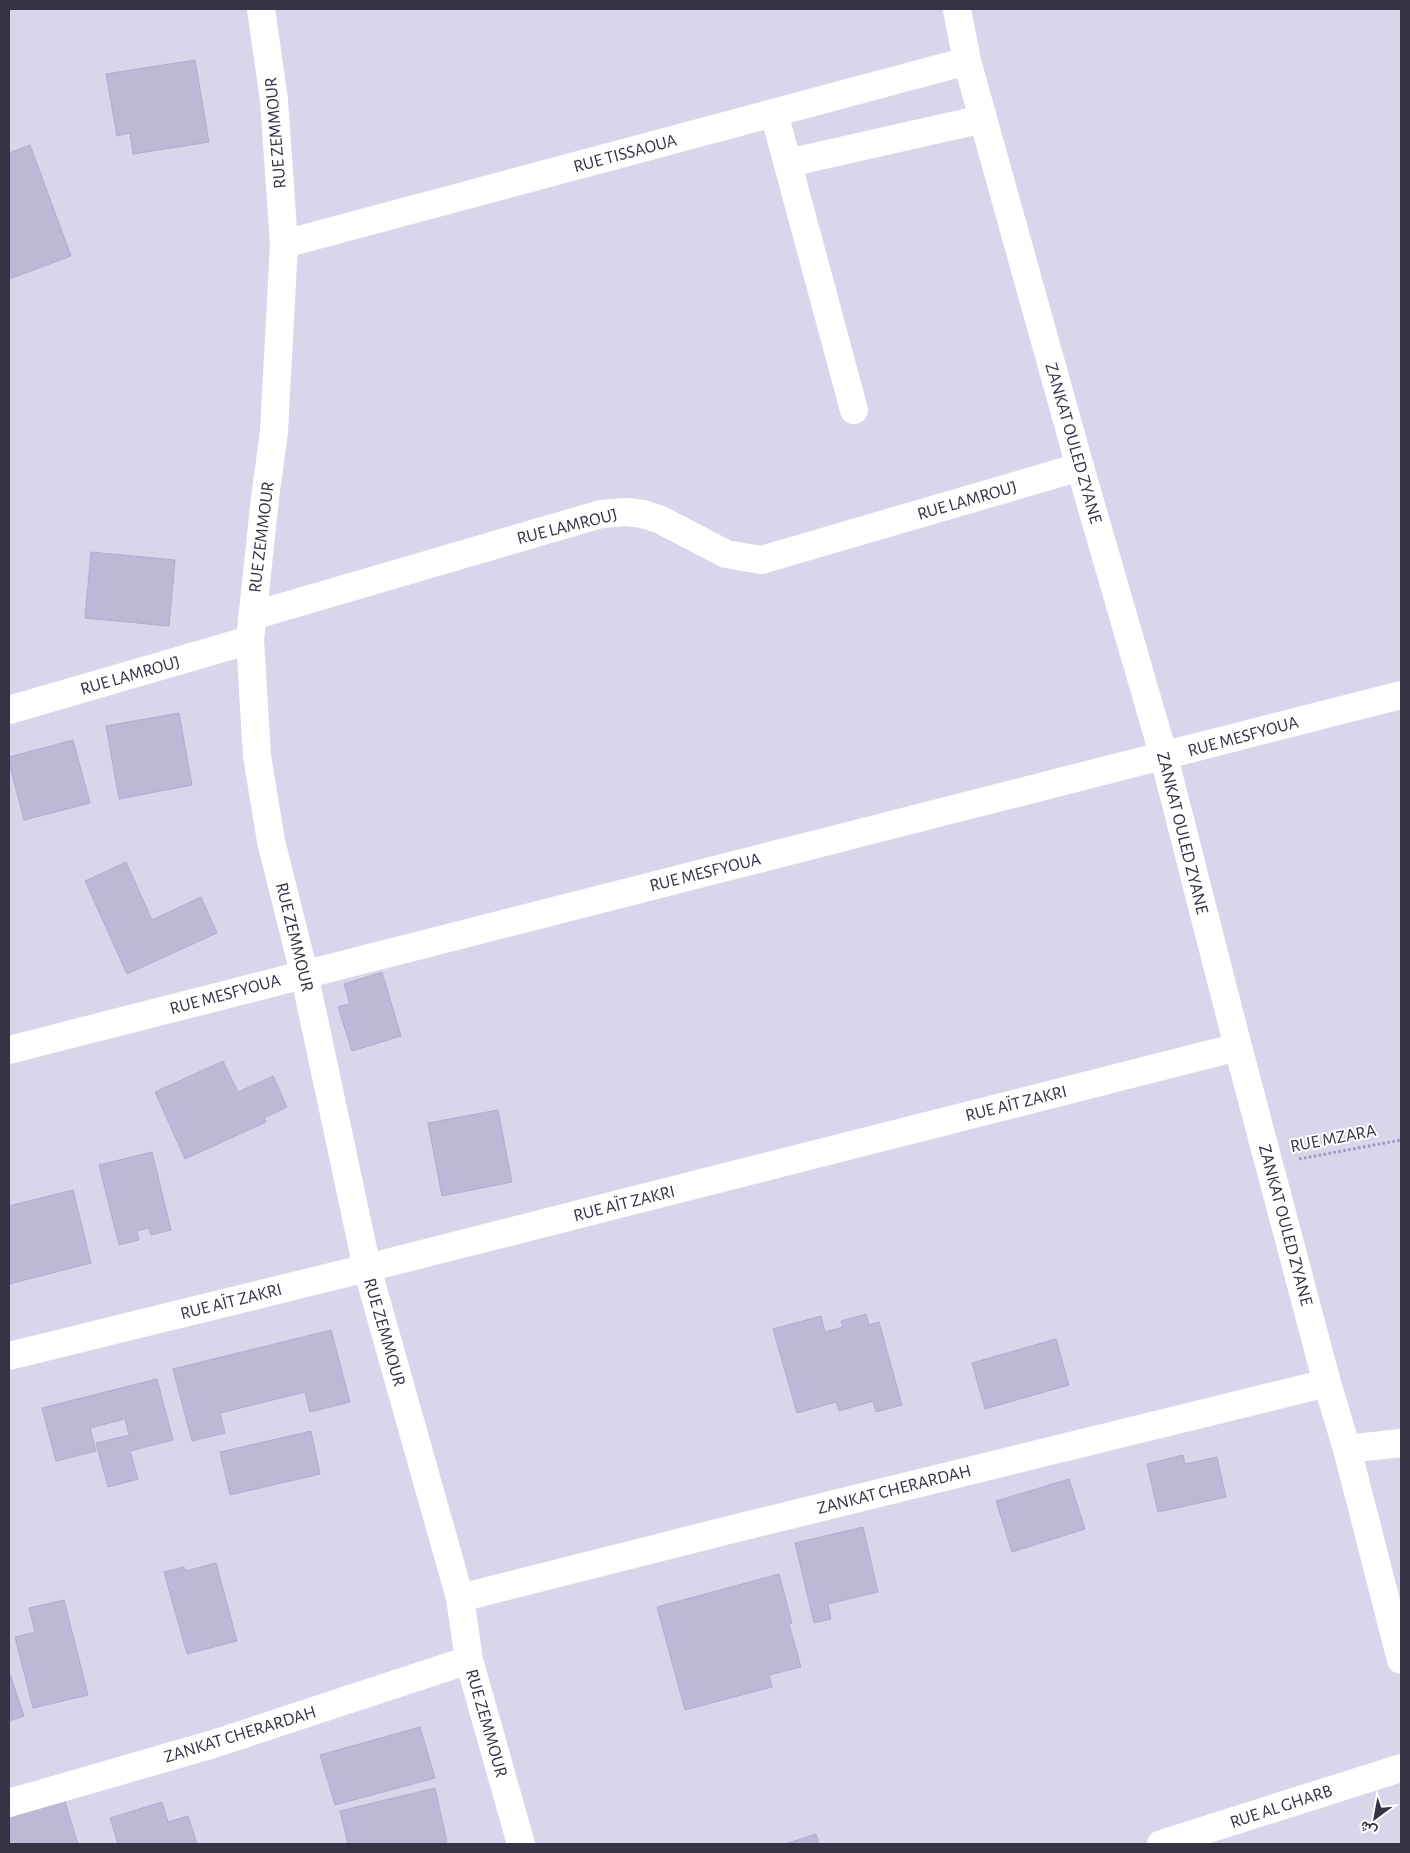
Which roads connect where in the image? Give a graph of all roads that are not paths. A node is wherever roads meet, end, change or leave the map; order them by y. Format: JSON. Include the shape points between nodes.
{"nodes":[{"id":1,"x":261,"y":9,"type":"edge"},
{"id":2,"x":957,"y":9,"type":"edge"},
{"id":3,"x":967,"y":61,"type":"junction"},
{"id":4,"x":774,"y":113,"type":"junction"},
{"id":5,"x":983,"y":119,"type":"junction"},
{"id":6,"x":788,"y":163,"type":"junction"},
{"id":7,"x":284,"y":244,"type":"junction"},
{"id":8,"x":854,"y":410,"type":"dead end"},
{"id":9,"x":1080,"y":467,"type":"junction"},
{"id":10,"x":251,"y":628,"type":"junction"},
{"id":11,"x":1401,"y":695,"type":"edge"},
{"id":12,"x":9,"y":710,"type":"edge"},
{"id":13,"x":1164,"y":756,"type":"junction"},
{"id":14,"x":304,"y":973,"type":"junction"},
{"id":15,"x":1238,"y":1047,"type":"junction"},
{"id":16,"x":9,"y":1050,"type":"edge"},
{"id":17,"x":367,"y":1268,"type":"junction"},
{"id":18,"x":9,"y":1356,"type":"edge"},
{"id":19,"x":1327,"y":1382,"type":"junction"},
{"id":20,"x":1401,"y":1443,"type":"edge"},
{"id":21,"x":1347,"y":1449,"type":"junction"},
{"id":22,"x":460,"y":1598,"type":"junction"},
{"id":23,"x":470,"y":1660,"type":"junction"},
{"id":24,"x":1401,"y":1660,"type":"edge"},
{"id":25,"x":1401,"y":1768,"type":"edge"},
{"id":26,"x":9,"y":1803,"type":"edge"},
{"id":27,"x":521,"y":1844,"type":"edge"},
{"id":28,"x":1161,"y":1844,"type":"edge"}],
"edges":[{"from":1,"to":7,"type":"street","name":"RUE ZEMMOUR","via":[[274,100]]},
{"from":2,"to":3,"type":"street","name":"ZANKAT OULED ZYANE"},
{"from":3,"to":4,"type":"street","name":"RUE TISSAOUA"},
{"from":3,"to":5,"type":"street","name":"ZANKAT OULED ZYANE"},
{"from":4,"to":6,"type":"street"},
{"from":4,"to":7,"type":"street","name":"RUE TISSAOUA"},
{"from":5,"to":6,"type":"street"},
{"from":5,"to":9,"type":"street","name":"ZANKAT OULED ZYANE"},
{"from":6,"to":8,"type":"street"},
{"from":7,"to":10,"type":"street","name":"RUE ZEMMOUR","via":[[274,432]]},
{"from":9,"to":10,"type":"street","name":"RUE LAMROUJ","via":[[761,560],[726,554],[643,514],[601,514]]},
{"from":9,"to":13,"type":"street","name":"ZANKAT OULED ZYANE"},
{"from":10,"to":12,"type":"street","name":"RUE LAMROUJ"},
{"from":10,"to":14,"type":"street","name":"RUE ZEMMOUR","via":[[257,756],[271,841]]},
{"from":11,"to":13,"type":"street","name":"RUE MESFYOUA"},
{"from":13,"to":14,"type":"street","name":"RUE MESFYOUA"},
{"from":13,"to":15,"type":"street","name":"ZANKAT OULED ZYANE"},
{"from":14,"to":16,"type":"street","name":"RUE MESFYOUA"},
{"from":14,"to":17,"type":"street","name":"RUE ZEMMOUR"},
{"from":15,"to":17,"type":"street","name":"RUE AÏT ZAKRI"},
{"from":15,"to":19,"type":"street","name":"ZANKAT OULED ZYANE"},
{"from":17,"to":18,"type":"street","name":"RUE AÏT ZAKRI"},
{"from":17,"to":22,"type":"street","name":"RUE ZEMMOUR"},
{"from":19,"to":21,"type":"street","name":"ZANKAT OULED ZYANE"},
{"from":19,"to":22,"type":"street","name":"ZANKAT CHERARDAH"},
{"from":20,"to":21,"type":"street"},
{"from":21,"to":24,"type":"street","name":"ZANKAT OULED ZYANE"},
{"from":22,"to":23,"type":"street","name":"RUE ZEMMOUR"},
{"from":23,"to":26,"type":"street","name":"ZANKAT CHERARDAH","via":[[210,1745]]},
{"from":23,"to":27,"type":"street","name":"RUE ZEMMOUR"},
{"from":25,"to":28,"type":"street","name":"RUE AL GHARB"}]}
